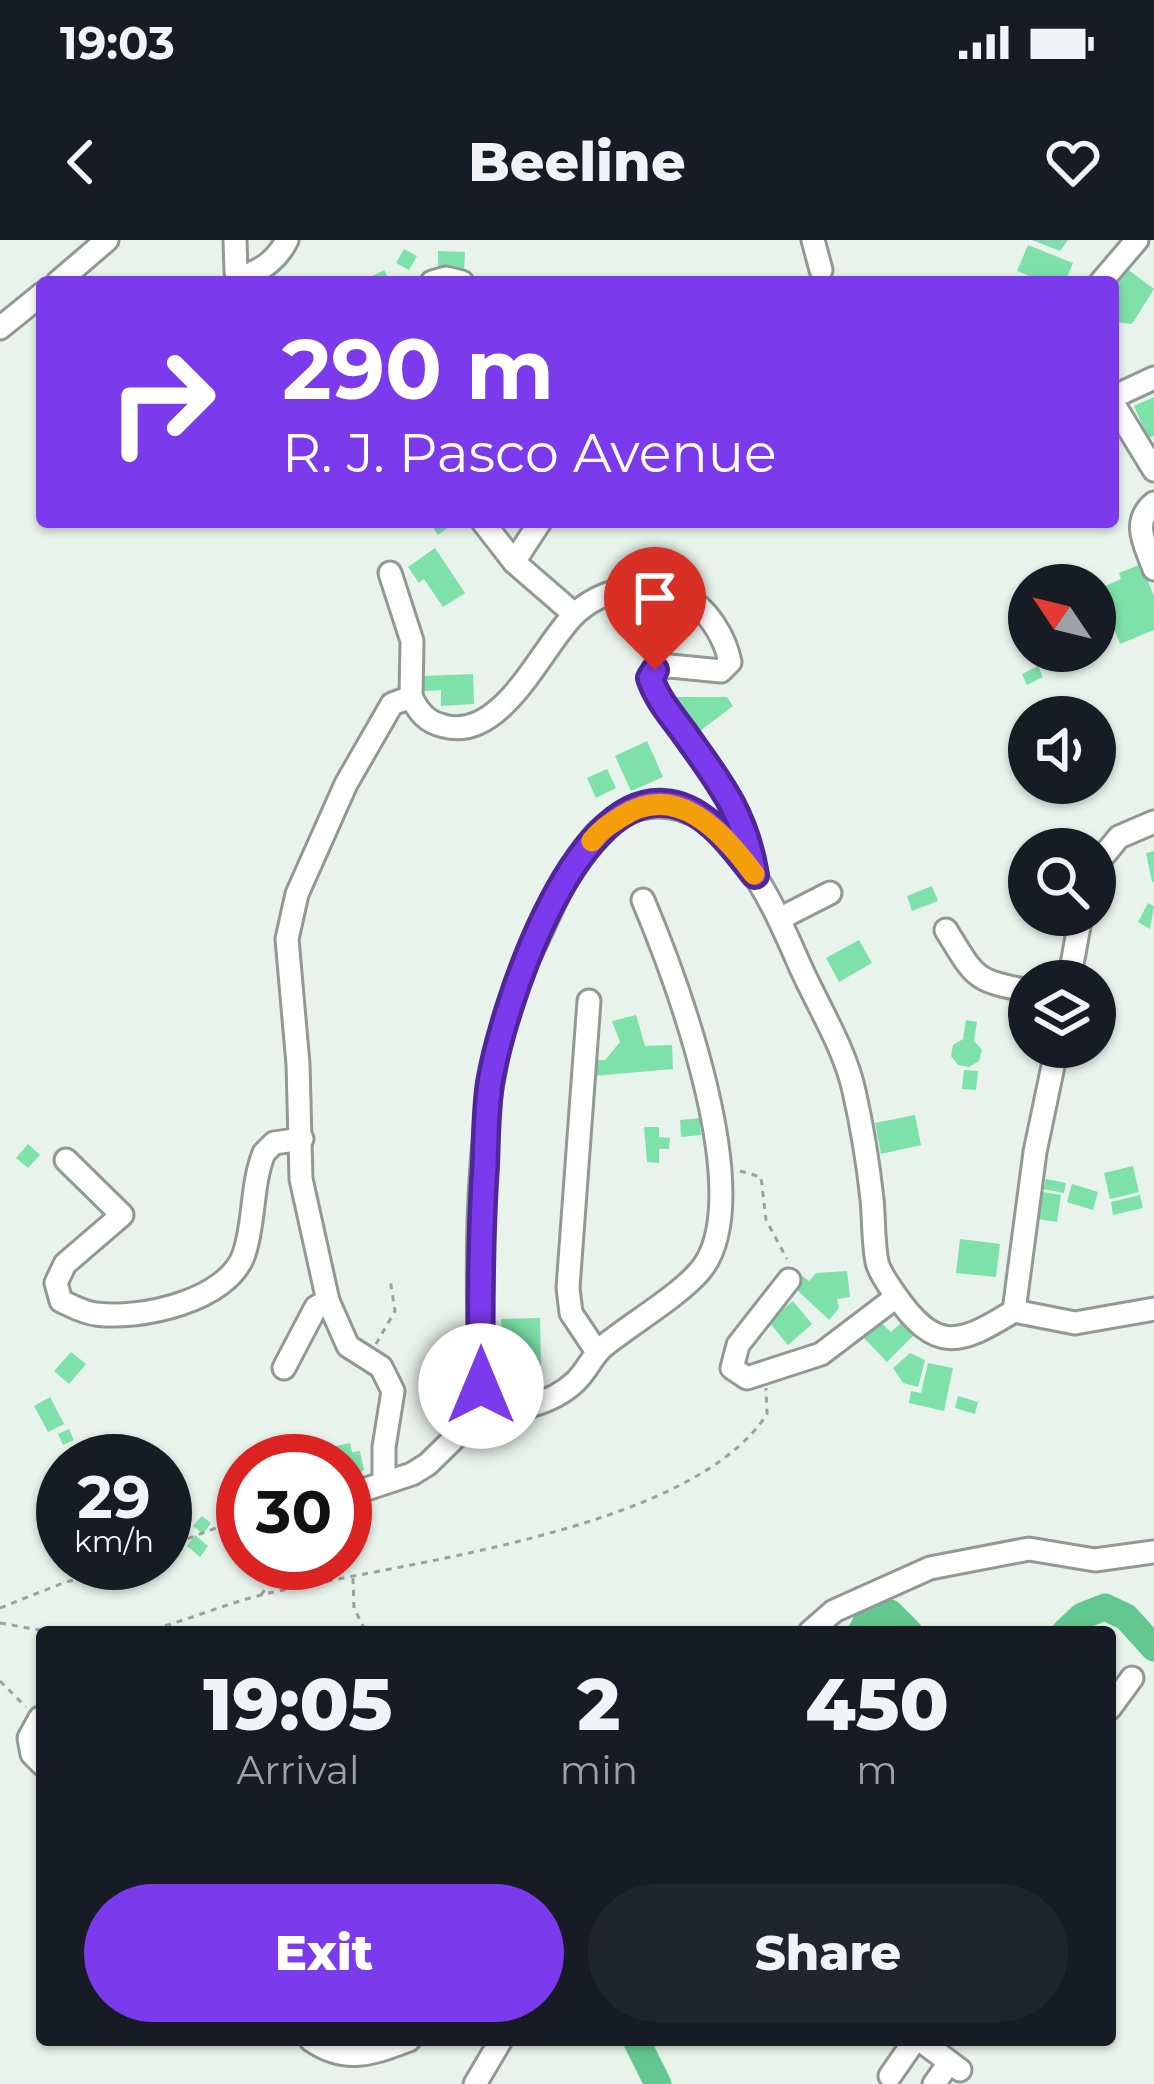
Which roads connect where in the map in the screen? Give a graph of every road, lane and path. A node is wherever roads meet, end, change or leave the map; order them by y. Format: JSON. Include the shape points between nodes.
{"nodes":[{"id":1,"x":107,"y":240,"type":"edge"},
{"id":2,"x":235,"y":240,"type":"edge"},
{"id":3,"x":287,"y":240,"type":"edge"},
{"id":4,"x":813,"y":240,"type":"edge"},
{"id":5,"x":1136,"y":240,"type":"edge"},
{"id":6,"x":88,"y":249,"type":"edge"},
{"id":7,"x":821,"y":270,"type":"dead end"},
{"id":8,"x":63,"y":276,"type":"edge"},
{"id":9,"x":240,"y":276,"type":"edge"},
{"id":10,"x":245,"y":276,"type":"edge"},
{"id":11,"x":1106,"y":276,"type":"edge"},
{"id":12,"x":36,"y":299,"type":"edge"},
{"id":13,"x":0,"y":328,"type":"edge"},
{"id":14,"x":1154,"y":378,"type":"edge"},
{"id":15,"x":1119,"y":397,"type":"edge"},
{"id":16,"x":1119,"y":410,"type":"edge"},
{"id":17,"x":1154,"y":470,"type":"edge"},
{"id":18,"x":1154,"y":503,"type":"edge"},
{"id":19,"x":488,"y":528,"type":"edge"},
{"id":20,"x":536,"y":528,"type":"edge"},
{"id":21,"x":514,"y":562,"type":"junction"},
{"id":22,"x":1154,"y":569,"type":"edge"},
{"id":23,"x":390,"y":573,"type":"dead end"},
{"id":24,"x":574,"y":614,"type":"junction"},
{"id":25,"x":411,"y":697,"type":"junction"},
{"id":26,"x":1154,"y":822,"type":"edge"},
{"id":27,"x":1116,"y":841,"type":"edge"},
{"id":28,"x":755,"y":875,"type":"junction"},
{"id":29,"x":830,"y":893,"type":"dead end"},
{"id":30,"x":643,"y":900,"type":"dead end"},
{"id":31,"x":779,"y":919,"type":"junction"},
{"id":32,"x":946,"y":930,"type":"dead end"},
{"id":33,"x":1008,"y":987,"type":"edge"},
{"id":34,"x":589,"y":1001,"type":"dead end"},
{"id":35,"x":1053,"y":1068,"type":"edge"},
{"id":36,"x":302,"y":1139,"type":"junction"},
{"id":37,"x":66,"y":1160,"type":"dead end"},
{"id":38,"x":721,"y":1169,"type":"junction"},
{"id":39,"x":390,"y":1279,"type":"dead end"},
{"id":40,"x":789,"y":1280,"type":"joint"},
{"id":41,"x":896,"y":1297,"type":"junction"},
{"id":42,"x":328,"y":1301,"type":"junction"},
{"id":43,"x":1154,"y":1309,"type":"edge"},
{"id":44,"x":1014,"y":1311,"type":"junction"},
{"id":45,"x":597,"y":1352,"type":"junction"},
{"id":46,"x":370,"y":1357,"type":"junction"},
{"id":47,"x":284,"y":1368,"type":"dead end"},
{"id":48,"x":765,"y":1375,"type":"junction"},
{"id":49,"x":482,"y":1411,"type":"junction"},
{"id":50,"x":384,"y":1481,"type":"junction"},
{"id":51,"x":372,"y":1486,"type":"edge"},
{"id":52,"x":1154,"y":1552,"type":"edge"},
{"id":53,"x":372,"y":1573,"type":"edge"},
{"id":54,"x":45,"y":1590,"type":"edge"},
{"id":55,"x":265,"y":1590,"type":"edge"},
{"id":56,"x":286,"y":1590,"type":"edge"},
{"id":57,"x":353,"y":1590,"type":"edge"},
{"id":58,"x":261,"y":1595,"type":"junction"},
{"id":59,"x":0,"y":1608,"type":"edge"},
{"id":60,"x":0,"y":1623,"type":"edge"},
{"id":61,"x":167,"y":1626,"type":"edge"},
{"id":62,"x":363,"y":1626,"type":"edge"},
{"id":63,"x":817,"y":1626,"type":"edge"},
{"id":64,"x":36,"y":1629,"type":"edge"},
{"id":65,"x":1132,"y":1678,"type":"dead end"},
{"id":66,"x":0,"y":1681,"type":"edge"},
{"id":67,"x":1116,"y":1700,"type":"edge"},
{"id":68,"x":36,"y":1714,"type":"edge"},
{"id":69,"x":36,"y":1725,"type":"edge"},
{"id":70,"x":36,"y":1758,"type":"edge"},
{"id":71,"x":320,"y":2046,"type":"edge"},
{"id":72,"x":498,"y":2046,"type":"edge"},
{"id":73,"x":913,"y":2046,"type":"edge"},
{"id":74,"x":927,"y":2046,"type":"edge"},
{"id":75,"x":361,"y":2048,"type":"edge"},
{"id":76,"x":890,"y":2076,"type":"dead end"},
{"id":77,"x":475,"y":2084,"type":"edge"},
{"id":78,"x":934,"y":2084,"type":"edge"}],
"edges":[{"from":1,"to":6,"type":"street"},
{"from":2,"to":9,"type":"street"},
{"from":3,"to":10,"type":"street","via":[[259,272]]},
{"from":4,"to":7,"type":"street"},
{"from":5,"to":11,"type":"street"},
{"from":6,"to":8,"type":"street"},
{"from":12,"to":13,"type":"street"},
{"from":14,"to":15,"type":"street"},
{"from":16,"to":17,"type":"street"},
{"from":18,"to":22,"type":"street","via":[[1139,522]]},
{"from":19,"to":21,"type":"street"},
{"from":20,"to":21,"type":"street"},
{"from":21,"to":24,"type":"street"},
{"from":23,"to":25,"type":"street","via":[[412,641]]},
{"from":24,"to":25,"type":"street","via":[[524,683],[472,724],[427,720]]},
{"from":24,"to":28,"type":"street","via":[[648,585],[692,600],[712,622],[727,667],[670,666],[650,678],[748,833]]},
{"from":25,"to":36,"type":"street","via":[[392,704],[379,723],[289,922]]},
{"from":26,"to":27,"type":"street"},
{"from":28,"to":31,"type":"street"},
{"from":28,"to":49,"type":"street","via":[[697,813],[664,802],[632,810],[597,833],[566,880],[519,976],[489,1090]]},
{"from":29,"to":31,"type":"street"},
{"from":30,"to":38,"type":"street","via":[[675,977]]},
{"from":31,"to":41,"type":"street","via":[[854,1086],[877,1265]]},
{"from":32,"to":33,"type":"street","via":[[975,976]]},
{"from":34,"to":45,"type":"street","via":[[568,1288],[571,1313]]},
{"from":35,"to":44,"type":"street"},
{"from":36,"to":37,"type":"street","via":[[264,1153],[246,1251],[225,1283],[165,1308],[120,1315],[61,1301],[56,1283],[65,1264],[122,1215]]},
{"from":36,"to":42,"type":"street","via":[[301,1179]]},
{"from":38,"to":40,"type":"path","via":[[761,1177]]},
{"from":38,"to":45,"type":"street","via":[[718,1231],[701,1271]]},
{"from":39,"to":46,"type":"path","via":[[395,1311]]},
{"from":40,"to":48,"type":"street","via":[[734,1355],[732,1368],[746,1378]]},
{"from":41,"to":44,"type":"street","via":[[938,1336],[957,1340]]},
{"from":41,"to":48,"type":"street","via":[[821,1354]]},
{"from":42,"to":46,"type":"street","via":[[348,1346]]},
{"from":42,"to":47,"type":"street","via":[[316,1307]]},
{"from":43,"to":44,"type":"street","via":[[1075,1323]]},
{"from":45,"to":49,"type":"street","via":[[574,1384],[514,1413]]},
{"from":46,"to":50,"type":"street","via":[[393,1391]]},
{"from":48,"to":53,"type":"path","via":[[767,1414],[745,1444],[638,1506]]},
{"from":49,"to":50,"type":"street","via":[[428,1464]]},
{"from":50,"to":51,"type":"street"},
{"from":52,"to":63,"type":"street","via":[[1095,1560],[1029,1549],[930,1568]]},
{"from":54,"to":59,"type":"path"},
{"from":55,"to":58,"type":"path"},
{"from":56,"to":58,"type":"path"},
{"from":57,"to":62,"type":"path"},
{"from":58,"to":61,"type":"path"},
{"from":60,"to":64,"type":"path"},
{"from":65,"to":67,"type":"street"},
{"from":66,"to":68,"type":"path"},
{"from":69,"to":70,"type":"street","via":[[29,1738]]},
{"from":71,"to":75,"type":"street"},
{"from":72,"to":77,"type":"street"},
{"from":73,"to":76,"type":"street"},
{"from":74,"to":78,"type":"street","via":[[955,2066]]}]}
